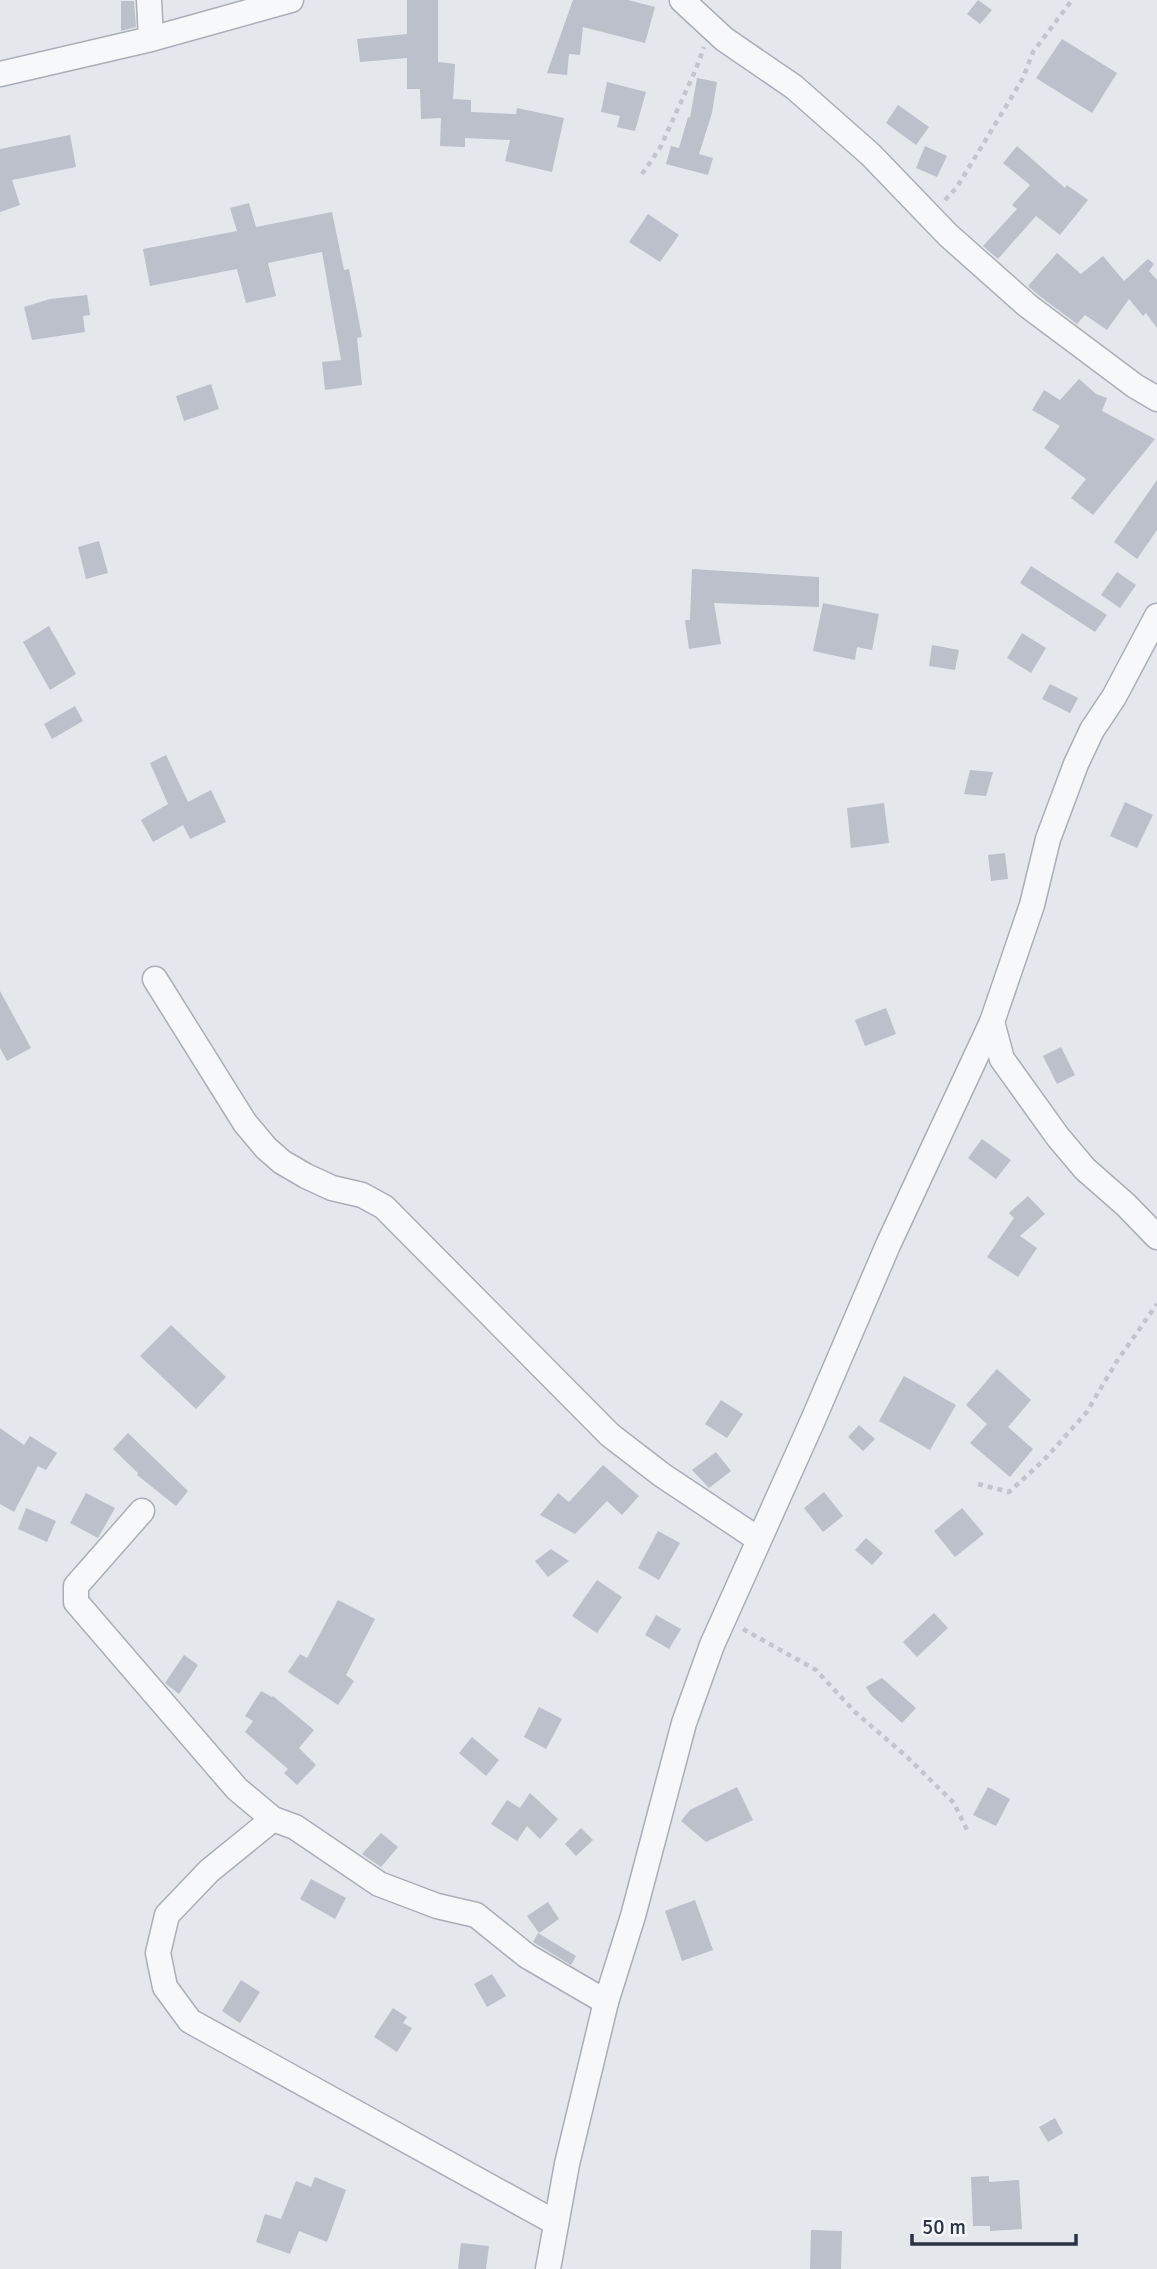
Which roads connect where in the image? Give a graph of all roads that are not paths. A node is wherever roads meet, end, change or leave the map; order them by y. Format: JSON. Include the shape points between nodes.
{"nodes":[{"id":1,"x":149,"y":0,"type":"edge"},
{"id":2,"x":291,"y":0,"type":"edge"},
{"id":3,"x":682,"y":0,"type":"edge"},
{"id":4,"x":150,"y":39,"type":"junction"},
{"id":5,"x":0,"y":74,"type":"edge"},
{"id":6,"x":1157,"y":399,"type":"edge"},
{"id":7,"x":1157,"y":616,"type":"edge"},
{"id":8,"x":155,"y":979,"type":"dead end"},
{"id":9,"x":992,"y":1022,"type":"junction"},
{"id":10,"x":1157,"y":1237,"type":"edge"},
{"id":11,"x":142,"y":1511,"type":"dead end"},
{"id":12,"x":758,"y":1539,"type":"junction"},
{"id":13,"x":273,"y":1819,"type":"junction"},
{"id":14,"x":606,"y":2002,"type":"junction"},
{"id":15,"x":556,"y":2222,"type":"junction"},
{"id":16,"x":548,"y":2269,"type":"edge"}],
"edges":[{"from":1,"to":4,"type":"street"},
{"from":2,"to":4,"type":"street"},
{"from":3,"to":6,"type":"street","via":[[724,38],[794,87],[871,155],[1028,306]]},
{"from":4,"to":5,"type":"street"},
{"from":7,"to":9,"type":"street","via":[[1076,764]]},
{"from":8,"to":12,"type":"street","via":[[266,1149],[332,1188],[362,1195],[384,1207],[610,1435]]},
{"from":9,"to":10,"type":"street","via":[[1003,1059],[1058,1138]]},
{"from":9,"to":12,"type":"street"},
{"from":11,"to":13,"type":"street","via":[[76,1586],[76,1602],[237,1789]]},
{"from":12,"to":14,"type":"street","via":[[684,1723]]},
{"from":13,"to":14,"type":"street","via":[[295,1827],[379,1884],[476,1915],[527,1956]]},
{"from":13,"to":15,"type":"street","via":[[209,1871],[167,1915],[159,1953],[164,1987],[190,2021]]},
{"from":14,"to":15,"type":"street"},
{"from":15,"to":16,"type":"street"}]}
